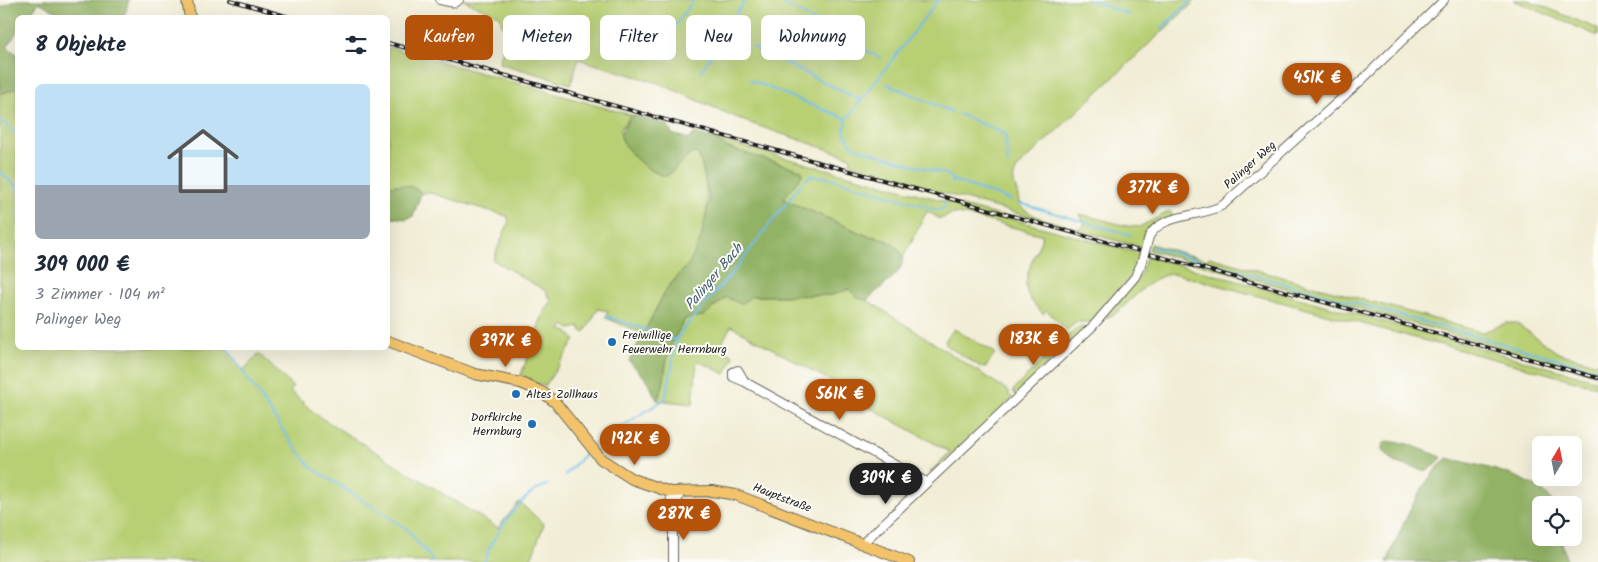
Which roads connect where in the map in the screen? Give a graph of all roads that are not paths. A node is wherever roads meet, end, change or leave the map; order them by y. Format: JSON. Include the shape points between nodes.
{"nodes":[{"id":1,"x":187,"y":0,"type":"edge"},
{"id":2,"x":440,"y":0,"type":"edge"},
{"id":3,"x":1444,"y":0,"type":"edge"},
{"id":4,"x":457,"y":2,"type":"edge"},
{"id":5,"x":190,"y":15,"type":"edge"},
{"id":6,"x":390,"y":342,"type":"edge"},
{"id":7,"x":745,"y":382,"type":"dead end"},
{"id":8,"x":926,"y":482,"type":"junction"},
{"id":9,"x":675,"y":492,"type":"junction"},
{"id":10,"x":863,"y":543,"type":"junction"},
{"id":11,"x":673,"y":562,"type":"edge"},
{"id":12,"x":909,"y":562,"type":"edge"}],
"edges":[{"from":1,"to":5,"type":"main road"},
{"from":2,"to":4,"type":"street"},
{"from":3,"to":8,"type":"street","name":"Palinger Weg","bridge":true,"via":[[1223,205],[1154,228],[1135,277],[1093,326]]},
{"from":6,"to":9,"type":"main road","name":"Hauptstraße","via":[[485,378],[521,384],[542,392],[555,402],[594,453],[619,472]]},
{"from":7,"to":8,"type":"street"},
{"from":8,"to":10,"type":"street","name":"Palinger Weg"},
{"from":9,"to":10,"type":"main road","name":"Hauptstraße","via":[[736,494]]},
{"from":9,"to":11,"type":"street"},
{"from":10,"to":12,"type":"main road","name":"Hauptstraße"}]}
